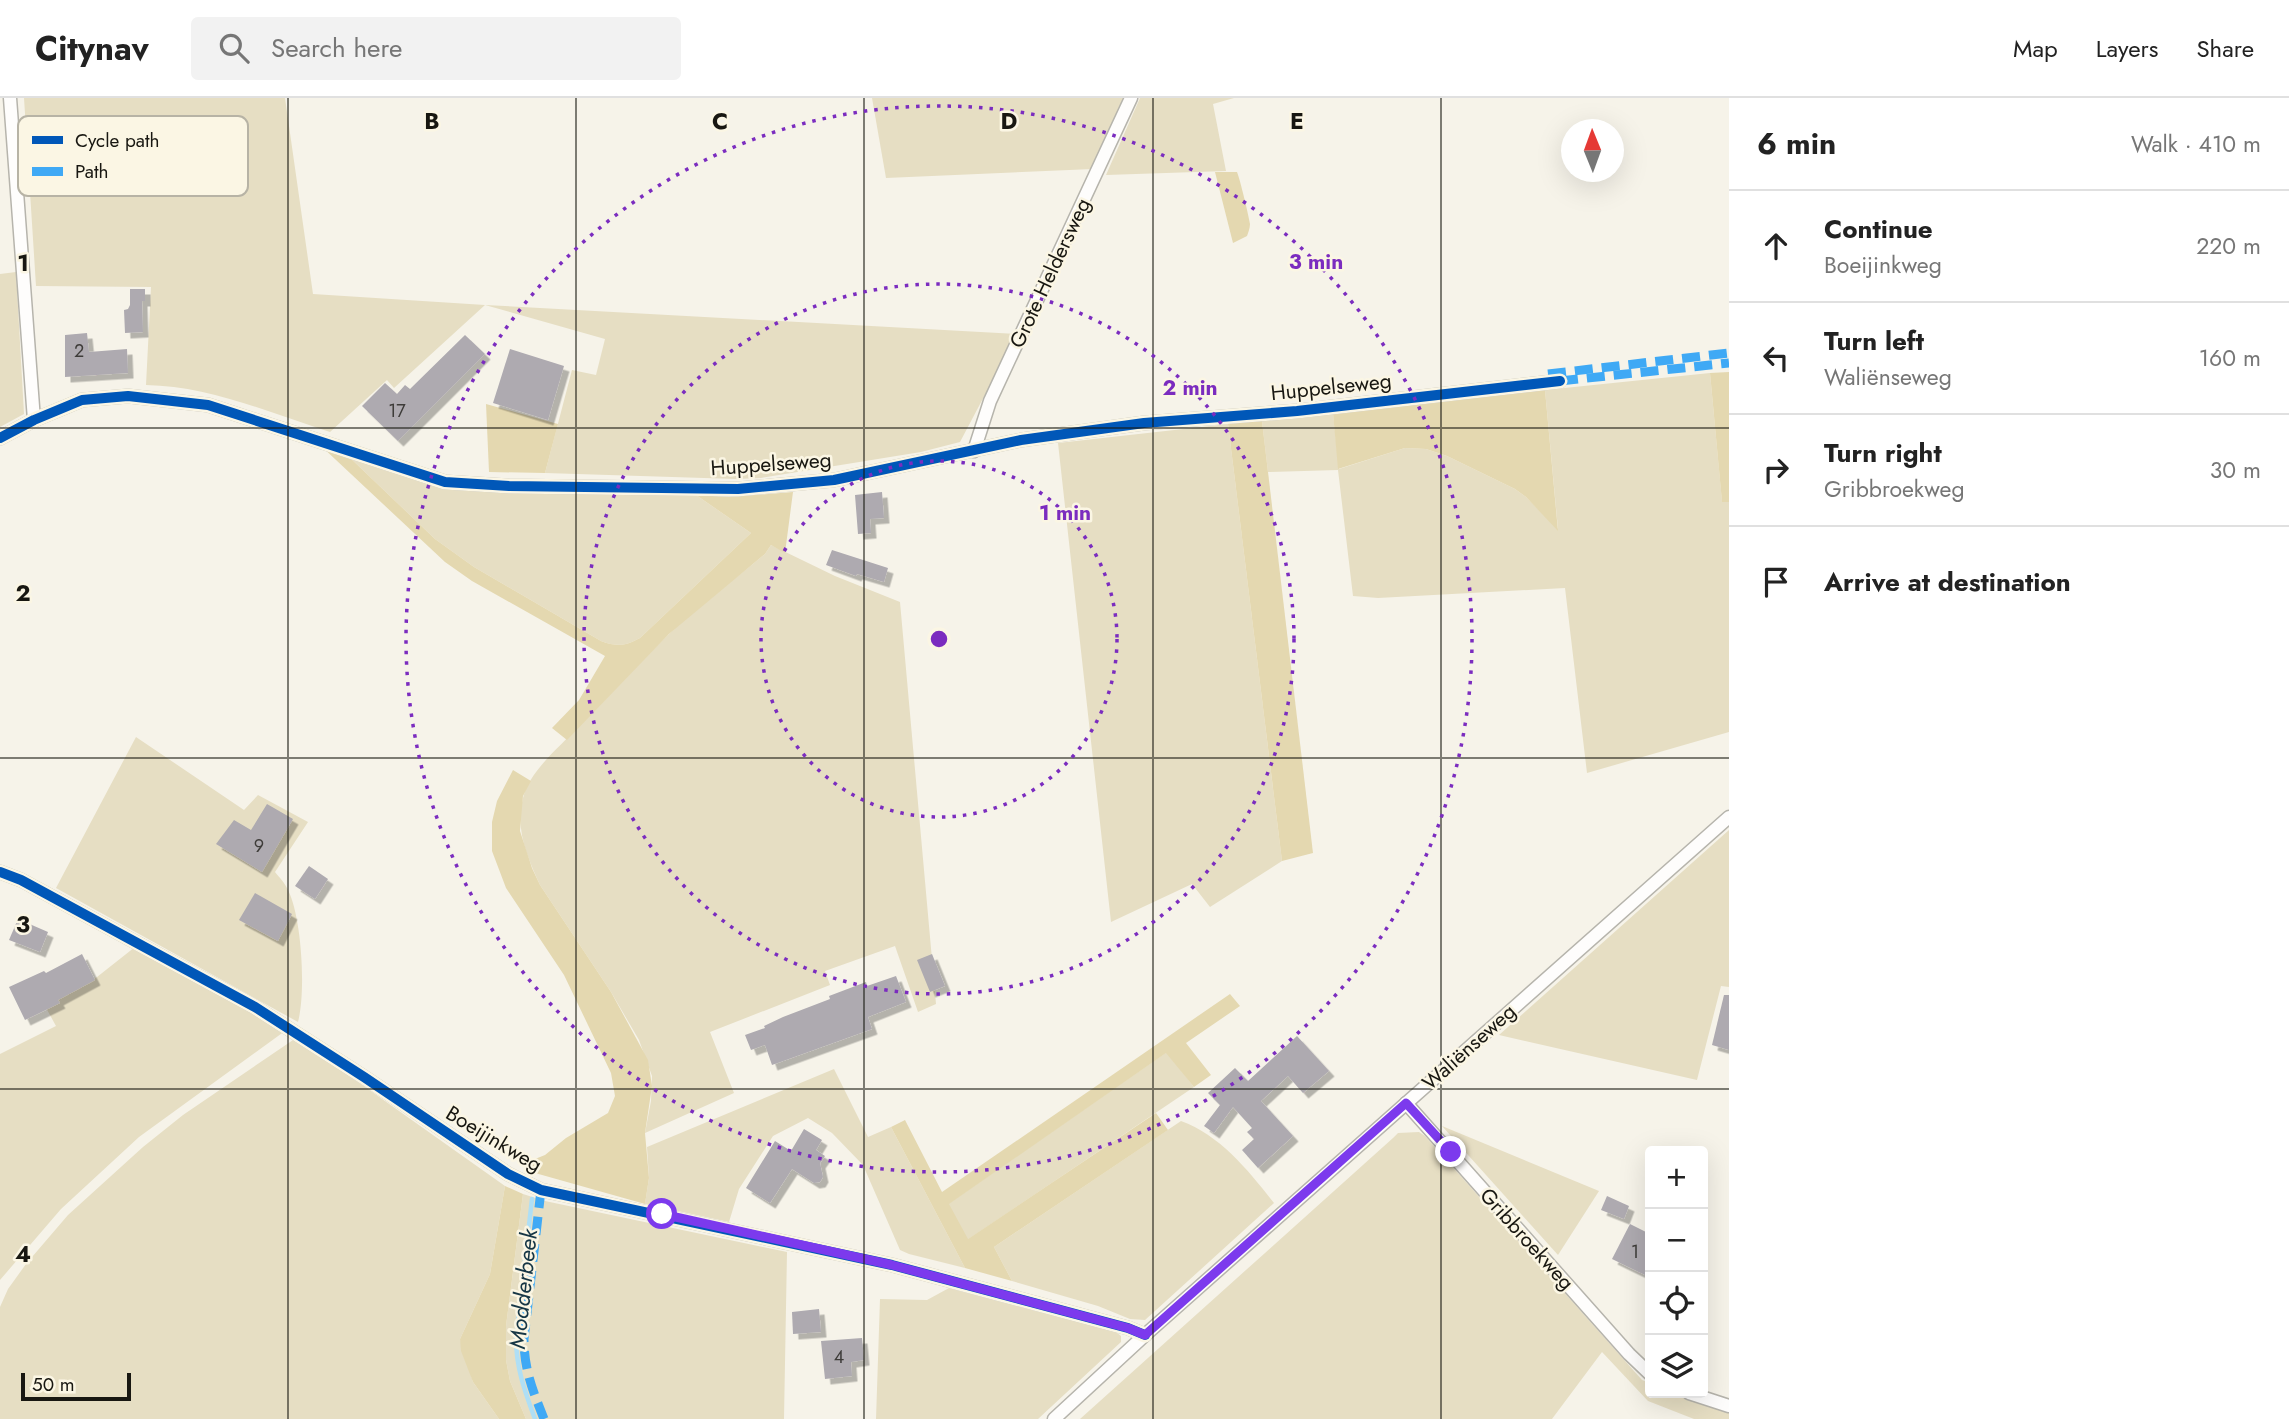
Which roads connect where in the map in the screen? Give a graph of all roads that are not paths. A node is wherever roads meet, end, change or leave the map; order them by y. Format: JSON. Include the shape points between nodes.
{"nodes":[{"id":1,"x":10,"y":98,"type":"edge"},
{"id":2,"x":1131,"y":98,"type":"edge"},
{"id":3,"x":1560,"y":381,"type":"dead end"},
{"id":4,"x":34,"y":420,"type":"junction"},
{"id":5,"x":0,"y":438,"type":"edge"},
{"id":6,"x":974,"y":451,"type":"junction"},
{"id":7,"x":1729,"y":817,"type":"edge"},
{"id":8,"x":0,"y":872,"type":"edge"},
{"id":9,"x":1406,"y":1103,"type":"junction"},
{"id":10,"x":1145,"y":1335,"type":"junction"},
{"id":11,"x":1645,"y":1369,"type":"edge"},
{"id":12,"x":1704,"y":1398,"type":"edge"},
{"id":13,"x":1729,"y":1406,"type":"edge"},
{"id":14,"x":1054,"y":1419,"type":"edge"}],
"edges":[{"from":1,"to":4,"type":"street"},
{"from":2,"to":6,"type":"street","name":"Grote Heldersweg","via":[[990,401]]},
{"from":3,"to":6,"type":"street","name":"Huppelseweg","via":[[1144,423]]},
{"from":4,"to":5,"type":"street","name":"Huppelseweg"},
{"from":4,"to":6,"type":"street","name":"Huppelseweg","via":[[82,400],[128,396],[208,405],[445,482],[509,486],[738,489],[834,480]]},
{"from":7,"to":9,"type":"street","name":"Waliënseweg"},
{"from":8,"to":10,"type":"street","name":"Boeijinkweg","via":[[255,1007],[508,1174],[541,1190],[892,1265]]},
{"from":9,"to":10,"type":"street","name":"Waliënseweg"},
{"from":9,"to":11,"type":"street","name":"Gribbroekweg"},
{"from":10,"to":14,"type":"street","name":"Waliënseweg"},
{"from":12,"to":13,"type":"street"}]}
